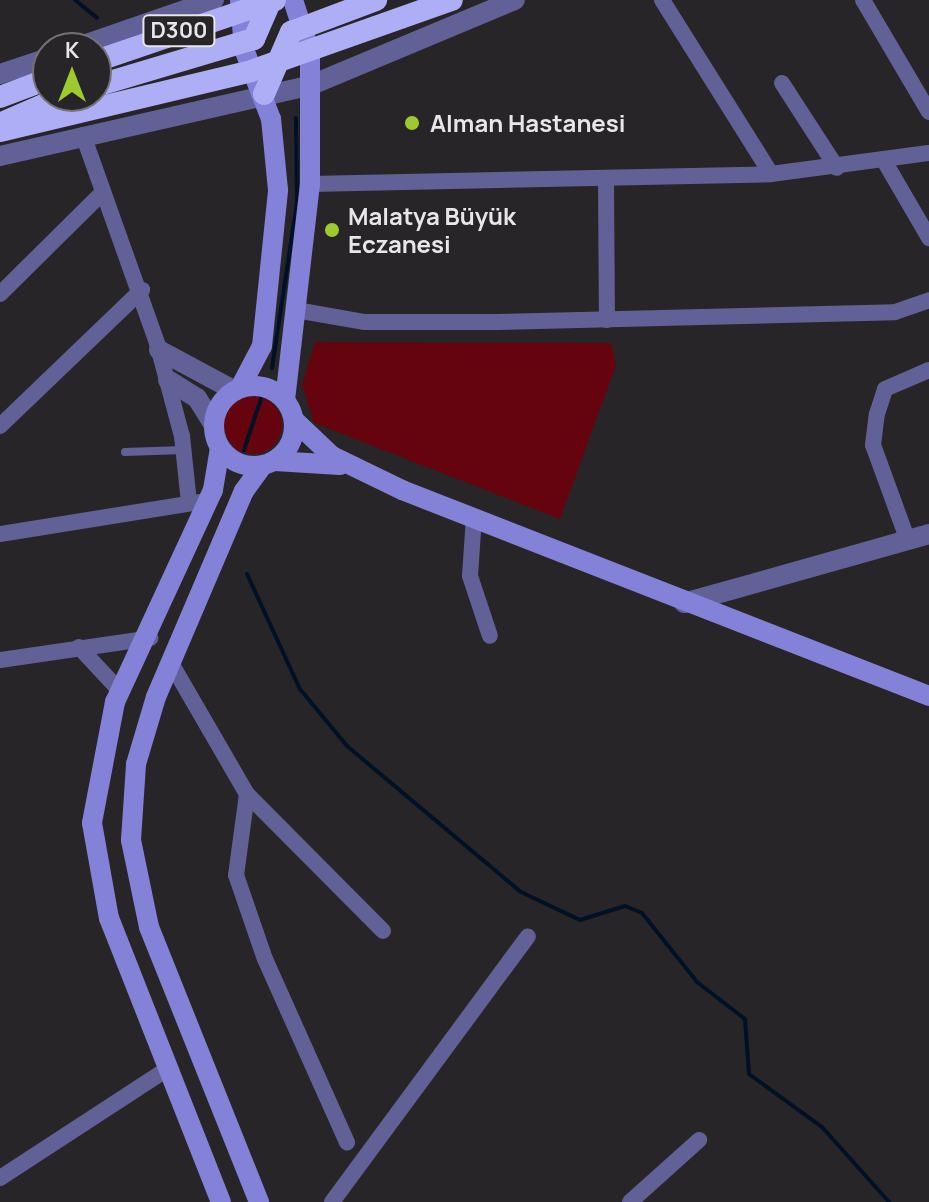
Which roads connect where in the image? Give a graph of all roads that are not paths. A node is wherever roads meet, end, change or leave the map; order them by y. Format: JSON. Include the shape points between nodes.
{"nodes":[{"id":1,"x":273,"y":0,"type":"edge"},
{"id":2,"x":293,"y":0,"type":"edge"},
{"id":3,"x":376,"y":0,"type":"edge"},
{"id":4,"x":452,"y":0,"type":"edge"},
{"id":5,"x":515,"y":0,"type":"edge"},
{"id":6,"x":662,"y":0,"type":"edge"},
{"id":7,"x":863,"y":0,"type":"edge"},
{"id":8,"x":229,"y":6,"type":"edge"},
{"id":9,"x":310,"y":20,"type":"junction"},
{"id":10,"x":112,"y":38,"type":"edge"},
{"id":11,"x":237,"y":45,"type":"junction"},
{"id":12,"x":316,"y":50,"type":"junction"},
{"id":13,"x":112,"y":54,"type":"edge"},
{"id":14,"x":32,"y":63,"type":"edge"},
{"id":15,"x":273,"y":64,"type":"junction"},
{"id":16,"x":251,"y":71,"type":"junction"},
{"id":17,"x":0,"y":74,"type":"edge"},
{"id":18,"x":112,"y":81,"type":"edge"},
{"id":19,"x":782,"y":83,"type":"dead end"},
{"id":20,"x":32,"y":85,"type":"edge"},
{"id":21,"x":309,"y":86,"type":"junction"},
{"id":22,"x":264,"y":94,"type":"junction"},
{"id":23,"x":0,"y":97,"type":"edge"},
{"id":24,"x":32,"y":112,"type":"edge"},
{"id":25,"x":929,"y":112,"type":"edge"},
{"id":26,"x":0,"y":128,"type":"edge"},
{"id":27,"x":83,"y":135,"type":"junction"},
{"id":28,"x":929,"y":153,"type":"edge"},
{"id":29,"x":0,"y":156,"type":"edge"},
{"id":30,"x":886,"y":164,"type":"junction"},
{"id":31,"x":837,"y":168,"type":"junction"},
{"id":32,"x":771,"y":174,"type":"junction"},
{"id":33,"x":606,"y":182,"type":"junction"},
{"id":34,"x":310,"y":184,"type":"junction"},
{"id":35,"x":103,"y":192,"type":"junction"},
{"id":36,"x":929,"y":238,"type":"edge"},
{"id":37,"x":142,"y":290,"type":"junction"},
{"id":38,"x":0,"y":294,"type":"edge"},
{"id":39,"x":929,"y":300,"type":"edge"},
{"id":40,"x":296,"y":310,"type":"junction"},
{"id":41,"x":607,"y":320,"type":"junction"},
{"id":42,"x":159,"y":350,"type":"junction"},
{"id":43,"x":929,"y":370,"type":"edge"},
{"id":44,"x":168,"y":380,"type":"junction"},
{"id":45,"x":237,"y":389,"type":"junction"},
{"id":46,"x":285,"y":400,"type":"junction"},
{"id":47,"x":294,"y":420,"type":"junction"},
{"id":48,"x":214,"y":425,"type":"junction"},
{"id":49,"x":0,"y":426,"type":"edge"},
{"id":50,"x":220,"y":448,"type":"junction"},
{"id":51,"x":184,"y":450,"type":"junction"},
{"id":52,"x":125,"y":452,"type":"dead end"},
{"id":53,"x":269,"y":463,"type":"junction"},
{"id":54,"x":348,"y":466,"type":"junction"},
{"id":55,"x":199,"y":502,"type":"junction"},
{"id":56,"x":474,"y":517,"type":"junction"},
{"id":57,"x":0,"y":534,"type":"edge"},
{"id":58,"x":929,"y":534,"type":"edge"},
{"id":59,"x":908,"y":541,"type":"junction"},
{"id":60,"x":684,"y":603,"type":"junction"},
{"id":61,"x":490,"y":636,"type":"dead end"},
{"id":62,"x":150,"y":638,"type":"junction"},
{"id":63,"x":79,"y":647,"type":"junction"},
{"id":64,"x":0,"y":660,"type":"edge"},
{"id":65,"x":171,"y":663,"type":"junction"},
{"id":66,"x":121,"y":692,"type":"junction"},
{"id":67,"x":929,"y":696,"type":"edge"},
{"id":68,"x":247,"y":794,"type":"junction"},
{"id":69,"x":383,"y":931,"type":"dead end"},
{"id":70,"x":528,"y":936,"type":"dead end"},
{"id":71,"x":164,"y":1071,"type":"junction"},
{"id":72,"x":699,"y":1140,"type":"dead end"},
{"id":73,"x":347,"y":1142,"type":"dead end"},
{"id":74,"x":0,"y":1178,"type":"edge"},
{"id":75,"x":221,"y":1202,"type":"edge"},
{"id":76,"x":259,"y":1202,"type":"edge"},
{"id":77,"x":332,"y":1202,"type":"edge"},
{"id":78,"x":630,"y":1202,"type":"edge"}],
"edges":[{"from":1,"to":8,"type":"highway","number":"D300"},
{"from":1,"to":11,"type":"highway","via":[[260,31]]},
{"from":2,"to":9,"type":"main road"},
{"from":3,"to":9,"type":"highway"},
{"from":4,"to":12,"type":"highway","number":"D300"},
{"from":5,"to":21,"type":"street"},
{"from":6,"to":32,"type":"street"},
{"from":7,"to":25,"type":"street"},
{"from":8,"to":10,"type":"street"},
{"from":8,"to":11,"type":"highway"},
{"from":8,"to":13,"type":"highway","number":"D300"},
{"from":9,"to":12,"type":"highway"},
{"from":9,"to":15,"type":"highway"},
{"from":11,"to":16,"type":"main road"},
{"from":11,"to":18,"type":"highway"},
{"from":12,"to":15,"type":"highway","number":"D300"},
{"from":12,"to":21,"type":"main road"},
{"from":14,"to":17,"type":"street"},
{"from":15,"to":16,"type":"highway","number":"D300"},
{"from":15,"to":22,"type":"highway"},
{"from":16,"to":22,"type":"main road"},
{"from":16,"to":26,"type":"highway","number":"D300"},
{"from":19,"to":31,"type":"street"},
{"from":20,"to":23,"type":"highway"},
{"from":21,"to":22,"type":"street"},
{"from":21,"to":34,"type":"main road"},
{"from":22,"to":27,"type":"street"},
{"from":22,"to":45,"type":"main road","via":[[275,143],[276,251],[262,346]]},
{"from":24,"to":26,"type":"highway"},
{"from":27,"to":29,"type":"street"},
{"from":27,"to":35,"type":"street"},
{"from":28,"to":30,"type":"street"},
{"from":30,"to":31,"type":"street"},
{"from":30,"to":36,"type":"street"},
{"from":31,"to":32,"type":"street"},
{"from":32,"to":33,"type":"street"},
{"from":33,"to":34,"type":"street"},
{"from":33,"to":41,"type":"street"},
{"from":34,"to":40,"type":"main road"},
{"from":35,"to":37,"type":"street"},
{"from":35,"to":38,"type":"street"},
{"from":37,"to":42,"type":"street"},
{"from":37,"to":49,"type":"street"},
{"from":39,"to":41,"type":"street","via":[[895,312]]},
{"from":40,"to":41,"type":"street","via":[[365,322]]},
{"from":40,"to":46,"type":"main road"},
{"from":42,"to":44,"type":"street"},
{"from":42,"to":45,"type":"street"},
{"from":43,"to":59,"type":"street","via":[[885,389],[873,445]]},
{"from":44,"to":48,"type":"street","via":[[197,398]]},
{"from":44,"to":51,"type":"street"},
{"from":45,"to":46,"type":"main road","via":[[266,387]]},
{"from":45,"to":48,"type":"main road"},
{"from":46,"to":47,"type":"main road"},
{"from":47,"to":53,"type":"main road","via":[[291,443]]},
{"from":47,"to":54,"type":"main road"},
{"from":48,"to":50,"type":"main road"},
{"from":50,"to":53,"type":"main road","via":[[239,464]]},
{"from":50,"to":55,"type":"main road"},
{"from":51,"to":52,"type":"lane"},
{"from":51,"to":55,"type":"street"},
{"from":53,"to":54,"type":"main road"},
{"from":53,"to":65,"type":"main road","via":[[244,491]]},
{"from":54,"to":56,"type":"main road"},
{"from":55,"to":57,"type":"street"},
{"from":55,"to":62,"type":"main road"},
{"from":56,"to":60,"type":"main road"},
{"from":56,"to":61,"type":"street","via":[[470,576]]},
{"from":58,"to":59,"type":"street"},
{"from":59,"to":60,"type":"street"},
{"from":60,"to":67,"type":"main road"},
{"from":62,"to":63,"type":"street"},
{"from":62,"to":66,"type":"main road"},
{"from":63,"to":64,"type":"street"},
{"from":63,"to":66,"type":"street"},
{"from":65,"to":68,"type":"street"},
{"from":65,"to":76,"type":"main road","via":[[136,764],[131,840],[137,886]]},
{"from":66,"to":71,"type":"main road","via":[[95,787],[93,855]]},
{"from":68,"to":69,"type":"street"},
{"from":68,"to":73,"type":"street","via":[[236,875]]},
{"from":70,"to":77,"type":"street"},
{"from":71,"to":74,"type":"street"},
{"from":71,"to":75,"type":"main road"},
{"from":72,"to":78,"type":"street"}]}
